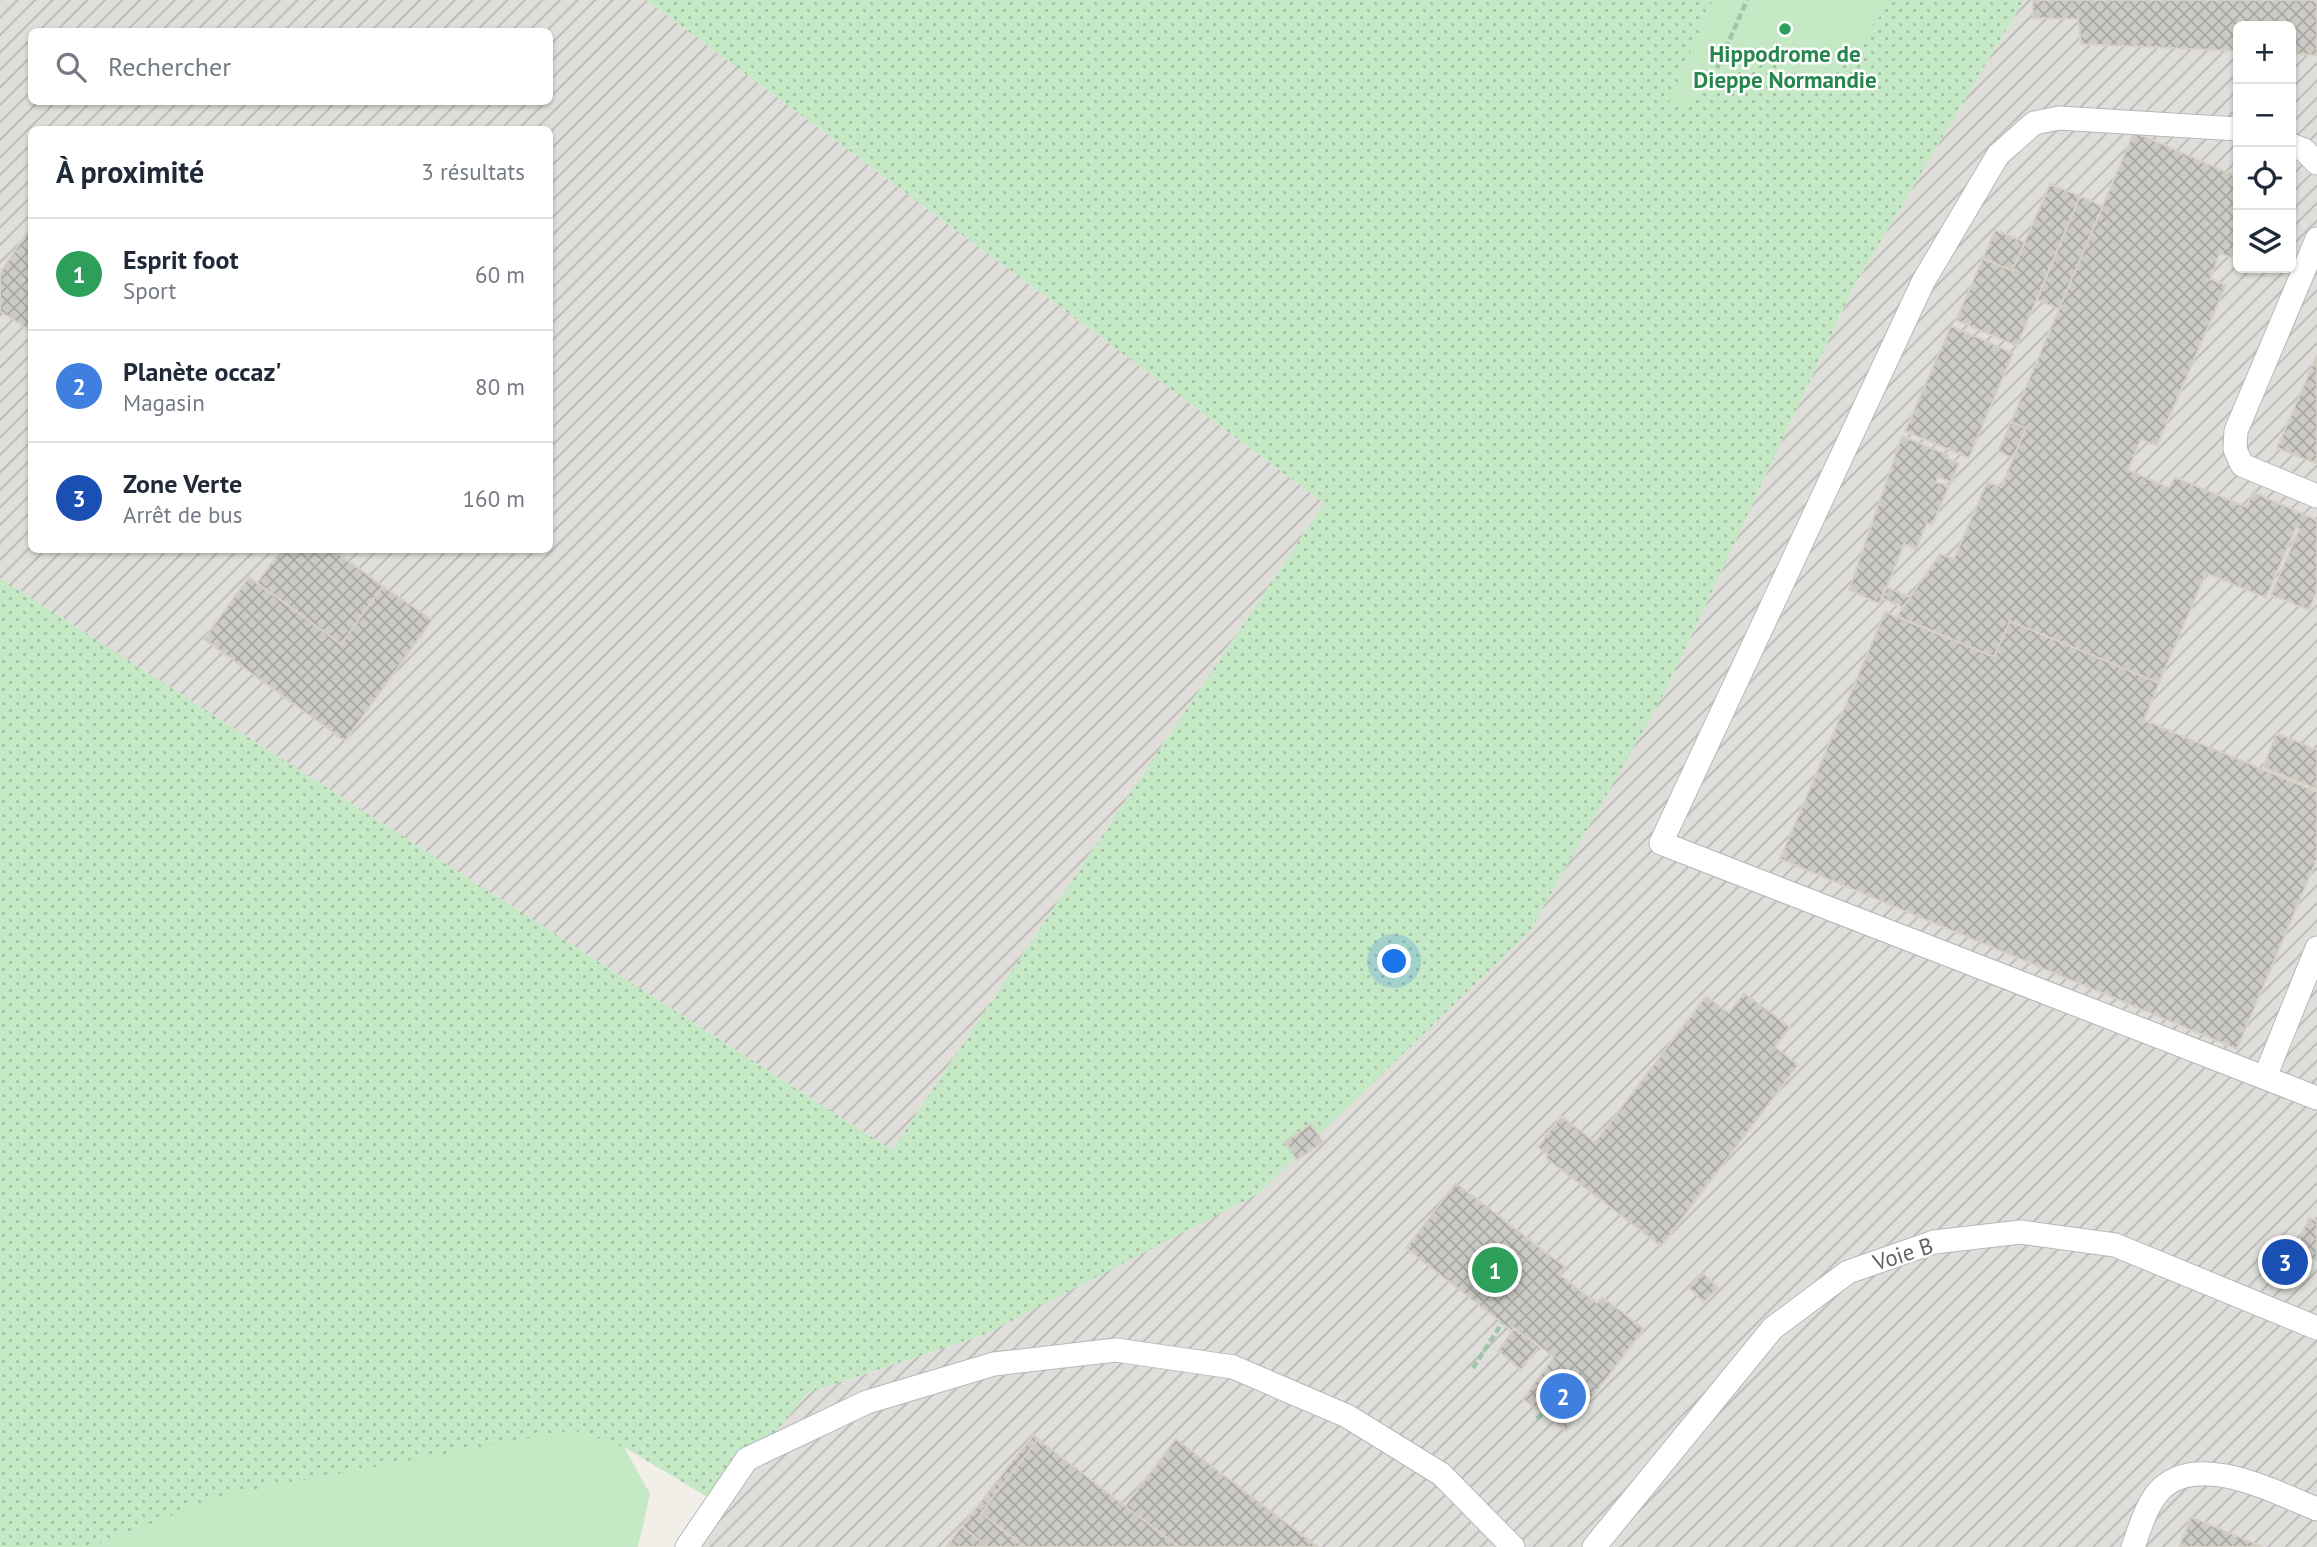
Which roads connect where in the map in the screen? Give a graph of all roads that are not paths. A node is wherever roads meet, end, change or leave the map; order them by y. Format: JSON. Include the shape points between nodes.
{"nodes":[{"id":1,"x":2233,"y":129,"type":"edge"},
{"id":2,"x":2296,"y":147,"type":"edge"},
{"id":3,"x":2317,"y":163,"type":"edge"},
{"id":4,"x":2317,"y":239,"type":"edge"},
{"id":5,"x":2317,"y":496,"type":"edge"},
{"id":6,"x":2317,"y":948,"type":"edge"},
{"id":7,"x":2265,"y":1077,"type":"junction"},
{"id":8,"x":2317,"y":1098,"type":"edge"},
{"id":9,"x":2317,"y":1328,"type":"edge"},
{"id":10,"x":2317,"y":1509,"type":"edge"},
{"id":11,"x":687,"y":1547,"type":"edge"},
{"id":12,"x":1513,"y":1547,"type":"edge"},
{"id":13,"x":1594,"y":1547,"type":"edge"},
{"id":14,"x":2133,"y":1547,"type":"edge"}],
"edges":[{"from":1,"to":7,"type":"lane","via":[[2059,118],[2034,123],[1998,155],[1923,282],[1661,843]]},
{"from":2,"to":3,"type":"lane"},
{"from":4,"to":5,"type":"lane","via":[[2236,431],[2235,449],[2242,465]]},
{"from":6,"to":7,"type":"lane"},
{"from":7,"to":8,"type":"lane"},
{"from":9,"to":13,"type":"lane","name":"Voie B","via":[[2115,1245],[2021,1232],[1934,1242],[1848,1272],[1773,1328]]},
{"from":10,"to":14,"type":"lane","via":[[2225,1475],[2190,1476],[2161,1489]]},
{"from":11,"to":12,"type":"lane","via":[[747,1458],[867,1402],[994,1364],[1116,1350],[1233,1367],[1347,1416],[1441,1474]]}]}
